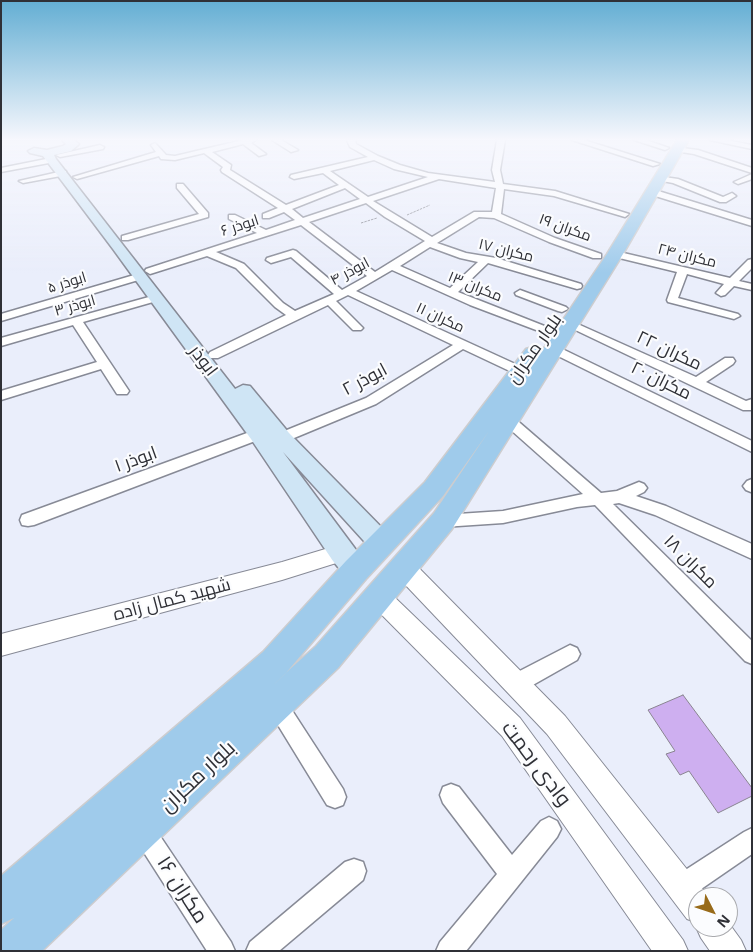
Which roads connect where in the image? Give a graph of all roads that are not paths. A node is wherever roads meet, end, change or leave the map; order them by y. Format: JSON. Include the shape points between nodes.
{"nodes":[{"id":1,"x":81,"y":184,"type":"edge"},
{"id":2,"x":83,"y":184,"type":"edge"},
{"id":3,"x":248,"y":184,"type":"edge"},
{"id":4,"x":415,"y":184,"type":"edge"},
{"id":5,"x":500,"y":184,"type":"edge"},
{"id":6,"x":502,"y":184,"type":"edge"},
{"id":7,"x":647,"y":184,"type":"edge"},
{"id":8,"x":651,"y":184,"type":"edge"},
{"id":9,"x":684,"y":184,"type":"edge"},
{"id":10,"x":703,"y":184,"type":"edge"},
{"id":11,"x":346,"y":185,"type":"joint"},
{"id":12,"x":180,"y":186,"type":"dead end"},
{"id":13,"x":732,"y":196,"type":"dead end"},
{"id":14,"x":368,"y":200,"type":"junction"},
{"id":15,"x":286,"y":208,"type":"junction"},
{"id":16,"x":625,"y":214,"type":"junction"},
{"id":17,"x":496,"y":215,"type":"junction"},
{"id":18,"x":266,"y":216,"type":"dead end"},
{"id":19,"x":232,"y":217,"type":"dead end"},
{"id":20,"x":302,"y":221,"type":"junction"},
{"id":21,"x":752,"y":223,"type":"edge"},
{"id":22,"x":265,"y":233,"type":"junction"},
{"id":23,"x":125,"y":238,"type":"junction"},
{"id":24,"x":430,"y":242,"type":"junction"},
{"id":25,"x":207,"y":252,"type":"junction"},
{"id":26,"x":606,"y":255,"type":"junction"},
{"id":27,"x":270,"y":260,"type":"dead end"},
{"id":28,"x":485,"y":260,"type":"junction"},
{"id":29,"x":752,"y":262,"type":"edge"},
{"id":30,"x":392,"y":266,"type":"junction"},
{"id":31,"x":428,"y":271,"type":"dead end"},
{"id":32,"x":684,"y":271,"type":"junction"},
{"id":33,"x":145,"y":273,"type":"junction"},
{"id":34,"x":374,"y":276,"type":"junction"},
{"id":35,"x":416,"y":278,"type":"junction"},
{"id":36,"x":730,"y":282,"type":"junction"},
{"id":37,"x":577,"y":286,"type":"junction"},
{"id":38,"x":752,"y":288,"type":"edge"},
{"id":39,"x":345,"y":293,"type":"junction"},
{"id":40,"x":451,"y":293,"type":"junction"},
{"id":41,"x":520,"y":293,"type":"dead end"},
{"id":42,"x":721,"y":293,"type":"dead end"},
{"id":43,"x":156,"y":298,"type":"junction"},
{"id":44,"x":329,"y":300,"type":"junction"},
{"id":45,"x":294,"y":315,"type":"junction"},
{"id":46,"x":567,"y":316,"type":"junction"},
{"id":47,"x":734,"y":316,"type":"dead end"},
{"id":48,"x":1,"y":318,"type":"edge"},
{"id":49,"x":76,"y":321,"type":"junction"},
{"id":50,"x":358,"y":328,"type":"dead end"},
{"id":51,"x":551,"y":340,"type":"junction"},
{"id":52,"x":1,"y":342,"type":"edge"},
{"id":53,"x":461,"y":345,"type":"junction"},
{"id":54,"x":214,"y":355,"type":"junction"},
{"id":55,"x":729,"y":361,"type":"dead end"},
{"id":56,"x":104,"y":364,"type":"junction"},
{"id":57,"x":520,"y":371,"type":"junction"},
{"id":58,"x":696,"y":383,"type":"junction"},
{"id":59,"x":122,"y":391,"type":"dead end"},
{"id":60,"x":1,"y":396,"type":"edge"},
{"id":61,"x":243,"y":402,"type":"junction"},
{"id":62,"x":752,"y":403,"type":"edge"},
{"id":63,"x":508,"y":420,"type":"junction"},
{"id":64,"x":258,"y":434,"type":"junction"},
{"id":65,"x":282,"y":438,"type":"junction"},
{"id":66,"x":752,"y":446,"type":"edge"},
{"id":67,"x":639,"y":488,"type":"dead end"},
{"id":68,"x":619,"y":497,"type":"junction"},
{"id":69,"x":598,"y":499,"type":"junction"},
{"id":70,"x":28,"y":520,"type":"dead end"},
{"id":71,"x":443,"y":521,"type":"junction"},
{"id":72,"x":382,"y":544,"type":"junction"},
{"id":73,"x":752,"y":552,"type":"edge"},
{"id":74,"x":404,"y":568,"type":"junction"},
{"id":75,"x":359,"y":573,"type":"junction"},
{"id":76,"x":1,"y":645,"type":"edge"},
{"id":77,"x":570,"y":654,"type":"dead end"},
{"id":78,"x":752,"y":655,"type":"edge"},
{"id":79,"x":517,"y":683,"type":"junction"},
{"id":80,"x":277,"y":705,"type":"junction"},
{"id":81,"x":451,"y":795,"type":"dead end"},
{"id":82,"x":335,"y":797,"type":"dead end"},
{"id":83,"x":142,"y":829,"type":"junction"},
{"id":84,"x":549,"y":829,"type":"dead end"},
{"id":85,"x":752,"y":840,"type":"edge"},
{"id":86,"x":354,"y":872,"type":"dead end"},
{"id":87,"x":512,"y":874,"type":"junction"},
{"id":88,"x":682,"y":887,"type":"junction"},
{"id":89,"x":688,"y":895,"type":"edge"},
{"id":90,"x":1,"y":903,"type":"edge"},
{"id":91,"x":720,"y":937,"type":"edge"},
{"id":92,"x":10,"y":951,"type":"edge"},
{"id":93,"x":222,"y":951,"type":"edge"},
{"id":94,"x":259,"y":951,"type":"edge"},
{"id":95,"x":449,"y":951,"type":"edge"},
{"id":96,"x":672,"y":951,"type":"edge"},
{"id":97,"x":730,"y":951,"type":"edge"}],
"edges":[{"from":1,"to":33,"type":"main road","name":"ابوذر"},
{"from":2,"to":23,"type":"main road","name":"ابوذر"},
{"from":3,"to":15,"type":"street"},
{"from":4,"to":14,"type":"street","name":"ابوذر ۶"},
{"from":5,"to":17,"type":"street"},
{"from":6,"to":16,"type":"street"},
{"from":7,"to":16,"type":"main road","name":"بلوار مکران"},
{"from":8,"to":26,"type":"main road"},
{"from":9,"to":13,"type":"street","via":[[723,200]]},
{"from":10,"to":21,"type":"street"},
{"from":11,"to":14,"type":"street","name":"مکران ۱۷"},
{"from":11,"to":15,"type":"street"},
{"from":12,"to":23,"type":"street","via":[[206,215]]},
{"from":14,"to":20,"type":"street","name":"ابوذر ۶"},
{"from":14,"to":24,"type":"street","name":"مکران ۱۷"},
{"from":15,"to":18,"type":"street"},
{"from":15,"to":20,"type":"street"},
{"from":16,"to":26,"type":"main road","name":"بلوار مکران"},
{"from":17,"to":24,"type":"street","name":"ابوذر ۴","via":[[472,215]]},
{"from":17,"to":26,"type":"street","name":"مکران ۱۹","via":[[552,240]]},
{"from":19,"to":22,"type":"street"},
{"from":20,"to":22,"type":"street","name":"ابوذر ۶"},
{"from":20,"to":34,"type":"street"},
{"from":22,"to":25,"type":"street","name":"ابوذر ۶"},
{"from":23,"to":33,"type":"main road","name":"ابوذر"},
{"from":24,"to":28,"type":"street","name":"مکران ۱۷","via":[[464,256]]},
{"from":24,"to":30,"type":"street","name":"ابوذر ۴"},
{"from":25,"to":33,"type":"street","name":"ابوذر ۶"},
{"from":25,"to":45,"type":"street","via":[[240,266],[278,305]]},
{"from":26,"to":32,"type":"street","name":"مکران ۲۴"},
{"from":26,"to":37,"type":"main road","name":"بلوار مکران"},
{"from":26,"to":46,"type":"main road"},
{"from":27,"to":39,"type":"street","name":"مکران ۱۱","via":[[293,253]]},
{"from":28,"to":37,"type":"street","name":"مکران ۱۷"},
{"from":28,"to":40,"type":"street"},
{"from":29,"to":36,"type":"street"},
{"from":30,"to":34,"type":"street","name":"ابوذر ۴"},
{"from":30,"to":35,"type":"street","name":"مکران ۱۳"},
{"from":31,"to":35,"type":"street"},
{"from":32,"to":36,"type":"street","name":"مکران ۲۴"},
{"from":32,"to":47,"type":"street","via":[[672,300]]},
{"from":33,"to":43,"type":"main road","name":"ابوذر"},
{"from":33,"to":48,"type":"street","name":"ابوذر ۵"},
{"from":33,"to":54,"type":"main road","name":"ابوذر"},
{"from":34,"to":39,"type":"street","name":"ابوذر ۴"},
{"from":35,"to":40,"type":"street","name":"مکران ۱۳"},
{"from":36,"to":38,"type":"street","name":"مکران ۲۴"},
{"from":36,"to":42,"type":"street"},
{"from":37,"to":46,"type":"main road","name":"بلوار مکران"},
{"from":39,"to":44,"type":"street","name":"ابوذر ۴"},
{"from":39,"to":53,"type":"street","name":"مکران ۱۱"},
{"from":40,"to":51,"type":"street","name":"مکران ۱۳"},
{"from":41,"to":46,"type":"street","name":"مکران ۲۲"},
{"from":43,"to":49,"type":"street","name":"ابوذر ۳"},
{"from":43,"to":61,"type":"main road","name":"ابوذر"},
{"from":44,"to":45,"type":"street","name":"ابوذر ۴"},
{"from":44,"to":50,"type":"street"},
{"from":45,"to":54,"type":"street","name":"ابوذر ۴"},
{"from":46,"to":51,"type":"main road"},
{"from":46,"to":58,"type":"street","name":"مکران ۲۲"},
{"from":49,"to":52,"type":"street","name":"ابوذر ۳"},
{"from":49,"to":56,"type":"street"},
{"from":51,"to":57,"type":"main road","name":"بلوار مکران"},
{"from":51,"to":63,"type":"main road"},
{"from":51,"to":66,"type":"street","name":"مکران ۲۰"},
{"from":53,"to":57,"type":"street","name":"مکران ۱۱"},
{"from":53,"to":65,"type":"street","name":"ابوذر ۲","via":[[371,401]]},
{"from":54,"to":61,"type":"main road","name":"ابوذر"},
{"from":55,"to":58,"type":"street"},
{"from":56,"to":59,"type":"street"},
{"from":56,"to":60,"type":"street"},
{"from":57,"to":72,"type":"main road","name":"بلوار مکران","via":[[434,489]]},
{"from":58,"to":62,"type":"street","name":"مکران ۲۲","via":[[748,407]]},
{"from":61,"to":64,"type":"main road","name":"ابوذر"},
{"from":61,"to":65,"type":"main road","name":"ابوذر"},
{"from":63,"to":69,"type":"street","name":"مکران ۱۸"},
{"from":63,"to":71,"type":"main road"},
{"from":64,"to":70,"type":"street","name":"ابوذر ۱"},
{"from":64,"to":75,"type":"main road","name":"ابوذر"},
{"from":65,"to":72,"type":"main road","name":"ابوذر"},
{"from":67,"to":68,"type":"street"},
{"from":68,"to":69,"type":"street","name":"مکران ۱۸"},
{"from":68,"to":73,"type":"street","name":"مکران ۱۸","via":[[660,510]]},
{"from":69,"to":71,"type":"street","name":"مکران ۱۸","via":[[503,517]]},
{"from":69,"to":78,"type":"street","name":"مکران ۱۸"},
{"from":71,"to":74,"type":"main road"},
{"from":72,"to":74,"type":"main road"},
{"from":72,"to":75,"type":"main road","name":"بلوار مکران"},
{"from":74,"to":75,"type":"main road"},
{"from":74,"to":79,"type":"street","name":"وادی رحمت"},
{"from":75,"to":76,"type":"street","name":"شهید کمال زاده","via":[[244,582]]},
{"from":75,"to":80,"type":"main road","name":"بلوار مکران","via":[[327,657]]},
{"from":75,"to":90,"type":"main road","name":"بلوار مکران","via":[[274,663]]},
{"from":75,"to":96,"type":"street","name":"وادی رحمت","via":[[511,727]]},
{"from":77,"to":79,"type":"street"},
{"from":79,"to":88,"type":"street","name":"وادی رحمت","via":[[556,724]]},
{"from":80,"to":82,"type":"street"},
{"from":80,"to":83,"type":"main road","name":"بلوار مکران"},
{"from":81,"to":87,"type":"street"},
{"from":83,"to":92,"type":"main road","name":"بلوار مکران"},
{"from":83,"to":93,"type":"street","name":"مکران ۱۶"},
{"from":84,"to":87,"type":"street"},
{"from":85,"to":88,"type":"street"},
{"from":86,"to":94,"type":"street"},
{"from":87,"to":95,"type":"street"},
{"from":88,"to":89,"type":"street","name":"وادی رحمت"},
{"from":91,"to":97,"type":"street"}]}
